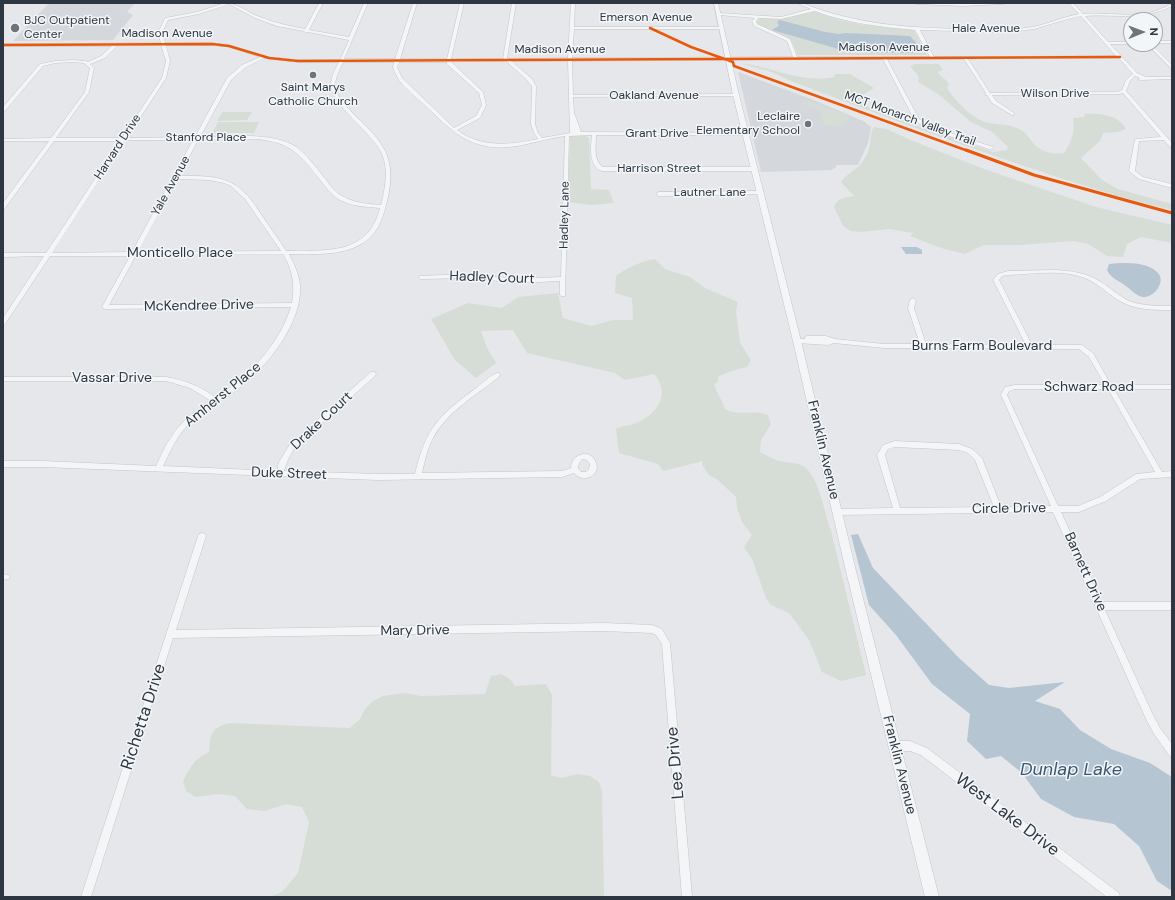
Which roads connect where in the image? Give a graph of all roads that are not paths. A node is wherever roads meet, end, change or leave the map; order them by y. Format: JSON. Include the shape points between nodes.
{"nodes":[{"id":1,"x":229,"y":3,"type":"edge"},
{"id":2,"x":321,"y":3,"type":"edge"},
{"id":3,"x":366,"y":3,"type":"edge"},
{"id":4,"x":415,"y":3,"type":"edge"},
{"id":5,"x":462,"y":3,"type":"edge"},
{"id":6,"x":514,"y":3,"type":"edge"},
{"id":7,"x":573,"y":3,"type":"edge"},
{"id":8,"x":716,"y":3,"type":"edge"},
{"id":9,"x":799,"y":3,"type":"edge"},
{"id":10,"x":916,"y":3,"type":"edge"},
{"id":11,"x":1003,"y":3,"type":"edge"},
{"id":12,"x":1071,"y":3,"type":"edge"},
{"id":13,"x":1172,"y":5,"type":"edge"},
{"id":14,"x":814,"y":10,"type":"junction"},
{"id":15,"x":719,"y":14,"type":"junction"},
{"id":16,"x":1082,"y":14,"type":"junction"},
{"id":17,"x":758,"y":17,"type":"junction"},
{"id":18,"x":571,"y":28,"type":"junction"},
{"id":19,"x":722,"y":28,"type":"junction"},
{"id":20,"x":917,"y":29,"type":"junction"},
{"id":21,"x":306,"y":32,"type":"junction"},
{"id":22,"x":351,"y":39,"type":"junction"},
{"id":23,"x":1123,"y":42,"type":"edge"},
{"id":24,"x":1107,"y":43,"type":"junction"},
{"id":25,"x":116,"y":44,"type":"junction"},
{"id":26,"x":163,"y":44,"type":"junction"},
{"id":27,"x":3,"y":45,"type":"edge"},
{"id":28,"x":1157,"y":52,"type":"edge"},
{"id":29,"x":262,"y":57,"type":"junction"},
{"id":30,"x":1120,"y":57,"type":"junction"},
{"id":31,"x":794,"y":58,"type":"junction"},
{"id":32,"x":884,"y":58,"type":"junction"},
{"id":33,"x":933,"y":58,"type":"junction"},
{"id":34,"x":965,"y":58,"type":"junction"},
{"id":35,"x":728,"y":59,"type":"junction"},
{"id":36,"x":449,"y":60,"type":"junction"},
{"id":37,"x":507,"y":60,"type":"junction"},
{"id":38,"x":570,"y":60,"type":"junction"},
{"id":39,"x":341,"y":61,"type":"junction"},
{"id":40,"x":396,"y":61,"type":"junction"},
{"id":41,"x":88,"y":64,"type":"junction"},
{"id":42,"x":1172,"y":68,"type":"edge"},
{"id":43,"x":1135,"y":74,"type":"junction"},
{"id":44,"x":1144,"y":78,"type":"junction"},
{"id":45,"x":1172,"y":78,"type":"edge"},
{"id":46,"x":1128,"y":80,"type":"junction"},
{"id":47,"x":1124,"y":92,"type":"junction"},
{"id":48,"x":987,"y":94,"type":"junction"},
{"id":49,"x":736,"y":95,"type":"junction"},
{"id":50,"x":571,"y":96,"type":"junction"},
{"id":51,"x":3,"y":110,"type":"edge"},
{"id":52,"x":1012,"y":114,"type":"dead end"},
{"id":53,"x":572,"y":115,"type":"junction"},
{"id":54,"x":455,"y":129,"type":"junction"},
{"id":55,"x":570,"y":134,"type":"junction"},
{"id":56,"x":579,"y":134,"type":"junction"},
{"id":57,"x":594,"y":134,"type":"junction"},
{"id":58,"x":746,"y":134,"type":"junction"},
{"id":59,"x":1166,"y":138,"type":"junction"},
{"id":60,"x":124,"y":139,"type":"junction"},
{"id":61,"x":196,"y":139,"type":"junction"},
{"id":62,"x":3,"y":140,"type":"edge"},
{"id":63,"x":52,"y":140,"type":"junction"},
{"id":64,"x":541,"y":140,"type":"junction"},
{"id":65,"x":1172,"y":146,"type":"edge"},
{"id":66,"x":991,"y":148,"type":"dead end"},
{"id":67,"x":755,"y":169,"type":"junction"},
{"id":68,"x":175,"y":178,"type":"junction"},
{"id":69,"x":1172,"y":186,"type":"edge"},
{"id":70,"x":761,"y":193,"type":"junction"},
{"id":71,"x":659,"y":194,"type":"dead end"},
{"id":72,"x":3,"y":207,"type":"edge"},
{"id":73,"x":383,"y":207,"type":"junction"},
{"id":74,"x":284,"y":253,"type":"junction"},
{"id":75,"x":48,"y":254,"type":"junction"},
{"id":76,"x":133,"y":254,"type":"junction"},
{"id":77,"x":3,"y":255,"type":"edge"},
{"id":78,"x":421,"y":277,"type":"dead end"},
{"id":79,"x":563,"y":279,"type":"junction"},
{"id":80,"x":563,"y":295,"type":"dead end"},
{"id":81,"x":914,"y":300,"type":"dead end"},
{"id":82,"x":294,"y":305,"type":"junction"},
{"id":83,"x":105,"y":308,"type":"joint"},
{"id":84,"x":1172,"y":308,"type":"edge"},
{"id":85,"x":3,"y":323,"type":"edge"},
{"id":86,"x":797,"y":341,"type":"junction"},
{"id":87,"x":1029,"y":345,"type":"junction"},
{"id":88,"x":924,"y":346,"type":"junction"},
{"id":89,"x":373,"y":374,"type":"dead end"},
{"id":90,"x":497,"y":375,"type":"dead end"},
{"id":91,"x":3,"y":379,"type":"edge"},
{"id":92,"x":1110,"y":386,"type":"junction"},
{"id":93,"x":1172,"y":387,"type":"edge"},
{"id":94,"x":1007,"y":389,"type":"joint"},
{"id":95,"x":216,"y":401,"type":"junction"},
{"id":96,"x":3,"y":464,"type":"edge"},
{"id":97,"x":158,"y":469,"type":"junction"},
{"id":98,"x":574,"y":470,"type":"dead end"},
{"id":99,"x":280,"y":474,"type":"junction"},
{"id":100,"x":1160,"y":474,"type":"junction"},
{"id":101,"x":1172,"y":474,"type":"edge"},
{"id":102,"x":418,"y":476,"type":"junction"},
{"id":103,"x":1056,"y":509,"type":"junction"},
{"id":104,"x":1000,"y":510,"type":"junction"},
{"id":105,"x":896,"y":511,"type":"junction"},
{"id":106,"x":837,"y":512,"type":"junction"},
{"id":107,"x":202,"y":536,"type":"dead end"},
{"id":108,"x":1100,"y":606,"type":"junction"},
{"id":109,"x":1172,"y":606,"type":"edge"},
{"id":110,"x":659,"y":632,"type":"joint"},
{"id":111,"x":170,"y":634,"type":"junction"},
{"id":112,"x":894,"y":746,"type":"junction"},
{"id":113,"x":1172,"y":752,"type":"edge"},
{"id":114,"x":86,"y":897,"type":"edge"},
{"id":115,"x":687,"y":897,"type":"edge"},
{"id":116,"x":932,"y":897,"type":"edge"},
{"id":117,"x":1115,"y":897,"type":"edge"}],
"edges":[{"from":1,"to":21,"type":"street","via":[[267,22]]},
{"from":1,"to":26,"type":"street","name":"Harvard Drive","via":[[198,13],[166,19],[160,33]]},
{"from":2,"to":21,"type":"street"},
{"from":3,"to":22,"type":"street"},
{"from":4,"to":40,"type":"street"},
{"from":5,"to":36,"type":"street"},
{"from":6,"to":37,"type":"street"},
{"from":7,"to":18,"type":"street"},
{"from":8,"to":15,"type":"street","name":"Franklin Avenue"},
{"from":9,"to":14,"type":"street","name":"Hale Avenue"},
{"from":10,"to":11,"type":"street"},
{"from":12,"to":16,"type":"street"},
{"from":13,"to":16,"type":"street","name":"Hale Avenue","via":[[1142,16]]},
{"from":14,"to":17,"type":"street","via":[[787,17]]},
{"from":14,"to":20,"type":"street","name":"Hale Avenue","via":[[856,23]]},
{"from":15,"to":17,"type":"street"},
{"from":15,"to":19,"type":"street","name":"Franklin Avenue"},
{"from":16,"to":20,"type":"street","name":"Hale Avenue","via":[[1025,29]]},
{"from":16,"to":24,"type":"street"},
{"from":17,"to":31,"type":"street","via":[[754,21],[757,27],[789,40]]},
{"from":18,"to":19,"type":"street","name":"Emerson Avenue"},
{"from":18,"to":38,"type":"street"},
{"from":19,"to":35,"type":"street","name":"Franklin Avenue"},
{"from":20,"to":33,"type":"street"},
{"from":21,"to":22,"type":"street"},
{"from":22,"to":39,"type":"street"},
{"from":23,"to":24,"type":"street"},
{"from":24,"to":30,"type":"street"},
{"from":25,"to":26,"type":"street","name":"Madison Avenue"},
{"from":25,"to":27,"type":"street","name":"Madison Avenue"},
{"from":25,"to":41,"type":"street","via":[[103,57]]},
{"from":26,"to":29,"type":"street","name":"Madison Avenue","via":[[221,44]]},
{"from":26,"to":60,"type":"street","name":"Harvard Drive","via":[[168,61],[166,72]]},
{"from":28,"to":42,"type":"street"},
{"from":29,"to":39,"type":"street","name":"Madison Avenue","via":[[293,61]]},
{"from":29,"to":61,"type":"street","name":"Yale Avenue","via":[[244,66],[229,79]]},
{"from":30,"to":34,"type":"street","name":"Madison Avenue"},
{"from":30,"to":43,"type":"street"},
{"from":31,"to":32,"type":"street","name":"Madison Avenue"},
{"from":31,"to":35,"type":"street","name":"Madison Avenue"},
{"from":32,"to":33,"type":"street","name":"Madison Avenue"},
{"from":32,"to":66,"type":"street","via":[[917,120],[930,128]]},
{"from":33,"to":34,"type":"street","name":"Madison Avenue"},
{"from":34,"to":48,"type":"street"},
{"from":35,"to":38,"type":"street","name":"Madison Avenue"},
{"from":35,"to":49,"type":"street","name":"Franklin Avenue"},
{"from":36,"to":37,"type":"street","name":"Madison Avenue"},
{"from":36,"to":40,"type":"street","name":"Madison Avenue"},
{"from":36,"to":54,"type":"street","via":[[453,69],[481,93],[484,101],[484,108],[478,117]]},
{"from":37,"to":38,"type":"street","name":"Madison Avenue"},
{"from":37,"to":64,"type":"street","via":[[534,86],[533,124]]},
{"from":38,"to":50,"type":"street"},
{"from":39,"to":40,"type":"street","name":"Madison Avenue"},
{"from":39,"to":73,"type":"street","via":[[333,85],[337,96],[379,144],[388,161],[389,177]]},
{"from":40,"to":54,"type":"street","name":"Grant Drive","via":[[395,67],[400,78]]},
{"from":41,"to":51,"type":"street","via":[[59,61],[42,65]]},
{"from":41,"to":63,"type":"street","via":[[93,70],[85,95]]},
{"from":43,"to":44,"type":"street"},
{"from":43,"to":46,"type":"street"},
{"from":44,"to":45,"type":"street"},
{"from":44,"to":46,"type":"street"},
{"from":46,"to":47,"type":"street"},
{"from":47,"to":48,"type":"street","name":"Wilson Drive"},
{"from":47,"to":59,"type":"street"},
{"from":48,"to":52,"type":"street"},
{"from":49,"to":50,"type":"street","name":"Oakland Avenue"},
{"from":49,"to":58,"type":"street","name":"Franklin Avenue"},
{"from":50,"to":53,"type":"street"},
{"from":53,"to":55,"type":"street","name":"Hadley Lane"},
{"from":53,"to":56,"type":"street"},
{"from":54,"to":64,"type":"street","name":"Grant Drive","via":[[468,138],[490,144],[515,145]]},
{"from":55,"to":56,"type":"street","name":"Grant Drive"},
{"from":55,"to":64,"type":"street","name":"Grant Drive"},
{"from":55,"to":79,"type":"street","name":"Hadley Lane"},
{"from":56,"to":57,"type":"street","name":"Grant Drive"},
{"from":57,"to":58,"type":"street","name":"Grant Drive"},
{"from":57,"to":67,"type":"street","name":"Harrison Street","via":[[595,163],[602,169]]},
{"from":58,"to":67,"type":"street","name":"Franklin Avenue"},
{"from":59,"to":65,"type":"street"},
{"from":59,"to":69,"type":"street","via":[[1138,140],[1132,171],[1141,178]]},
{"from":60,"to":61,"type":"street","name":"Stanford Place"},
{"from":60,"to":63,"type":"street","name":"Stanford Place"},
{"from":60,"to":75,"type":"street","name":"Harvard Drive"},
{"from":61,"to":68,"type":"street","name":"Yale Avenue"},
{"from":61,"to":73,"type":"street","name":"Stanford Place","via":[[257,138],[287,144],[299,151],[336,195],[355,204]]},
{"from":62,"to":63,"type":"street","name":"Stanford Place"},
{"from":63,"to":72,"type":"street"},
{"from":67,"to":70,"type":"street","name":"Franklin Avenue"},
{"from":68,"to":74,"type":"street","name":"Amherst Place","via":[[213,179],[238,189]]},
{"from":68,"to":76,"type":"street","name":"Yale Avenue"},
{"from":70,"to":71,"type":"street","name":"Lautner Lane"},
{"from":70,"to":86,"type":"street","name":"Franklin Avenue"},
{"from":73,"to":74,"type":"street","name":"Monticello Place","via":[[374,231],[355,245],[332,251]]},
{"from":74,"to":76,"type":"street","name":"Monticello Place"},
{"from":74,"to":82,"type":"street","name":"Amherst Place","via":[[294,270]]},
{"from":75,"to":76,"type":"street","name":"Monticello Place"},
{"from":75,"to":77,"type":"street","name":"Monticello Place"},
{"from":75,"to":85,"type":"street","name":"Harvard Drive"},
{"from":76,"to":83,"type":"street","name":"Yale Avenue"},
{"from":78,"to":79,"type":"street","name":"Hadley Court","via":[[470,276],[517,281]]},
{"from":79,"to":80,"type":"street","name":"Hadley Lane"},
{"from":81,"to":88,"type":"street","via":[[910,308]]},
{"from":82,"to":83,"type":"street","name":"McKendree Drive"},
{"from":82,"to":95,"type":"street","name":"Amherst Place","via":[[284,333],[268,357],[250,376]]},
{"from":84,"to":87,"type":"street","via":[[1147,308],[1136,305],[1121,299],[1094,280],[1078,274],[1000,275],[996,280]]},
{"from":86,"to":88,"type":"street","name":"Burns Farm Boulevard"},
{"from":86,"to":106,"type":"street","name":"Franklin Avenue"},
{"from":87,"to":88,"type":"street","name":"Burns Farm Boulevard"},
{"from":87,"to":92,"type":"street","name":"Burns Farm Boulevard","via":[[1074,346],[1085,349]]},
{"from":89,"to":99,"type":"street","name":"Drake Court","via":[[292,446]]},
{"from":90,"to":102,"type":"street","via":[[455,405],[439,421],[424,447]]},
{"from":91,"to":95,"type":"street","name":"Vassar Drive","via":[[159,378],[190,385]]},
{"from":92,"to":93,"type":"street","name":"Schwarz Road"},
{"from":92,"to":94,"type":"street","name":"Schwarz Road"},
{"from":92,"to":100,"type":"street"},
{"from":94,"to":103,"type":"street","name":"Barnett Drive","via":[[1004,395]]},
{"from":95,"to":97,"type":"street","name":"Amherst Place","via":[[178,432]]},
{"from":96,"to":97,"type":"street","name":"Duke Street"},
{"from":97,"to":99,"type":"street","name":"Duke Street"},
{"from":98,"to":102,"type":"street","name":"Duke Street","via":[[562,474]]},
{"from":99,"to":102,"type":"street","name":"Duke Street"},
{"from":100,"to":101,"type":"street","name":"Circle Drive"},
{"from":100,"to":103,"type":"street","name":"Circle Drive","via":[[1135,478],[1103,499],[1079,509]]},
{"from":103,"to":104,"type":"street","name":"Circle Drive"},
{"from":103,"to":108,"type":"street","name":"Barnett Drive"},
{"from":104,"to":105,"type":"street","name":"Circle Drive"},
{"from":104,"to":105,"type":"street","via":[[981,463],[970,451],[959,447],[895,444],[885,448],[881,455]]},
{"from":105,"to":106,"type":"street","name":"Circle Drive"},
{"from":106,"to":112,"type":"street","name":"Franklin Avenue"},
{"from":107,"to":111,"type":"street","name":"Richetta Drive"},
{"from":108,"to":109,"type":"street"},
{"from":108,"to":113,"type":"street","name":"Barnett Drive","via":[[1149,716]]},
{"from":110,"to":111,"type":"street","name":"Mary Drive","via":[[647,627],[604,627]]},
{"from":110,"to":115,"type":"street","name":"Lee Drive","via":[[666,643]]},
{"from":111,"to":114,"type":"street","name":"Richetta Drive"},
{"from":112,"to":116,"type":"street","name":"Franklin Avenue"},
{"from":112,"to":117,"type":"street","name":"West Lake Drive","via":[[910,746],[924,750]]}]}
